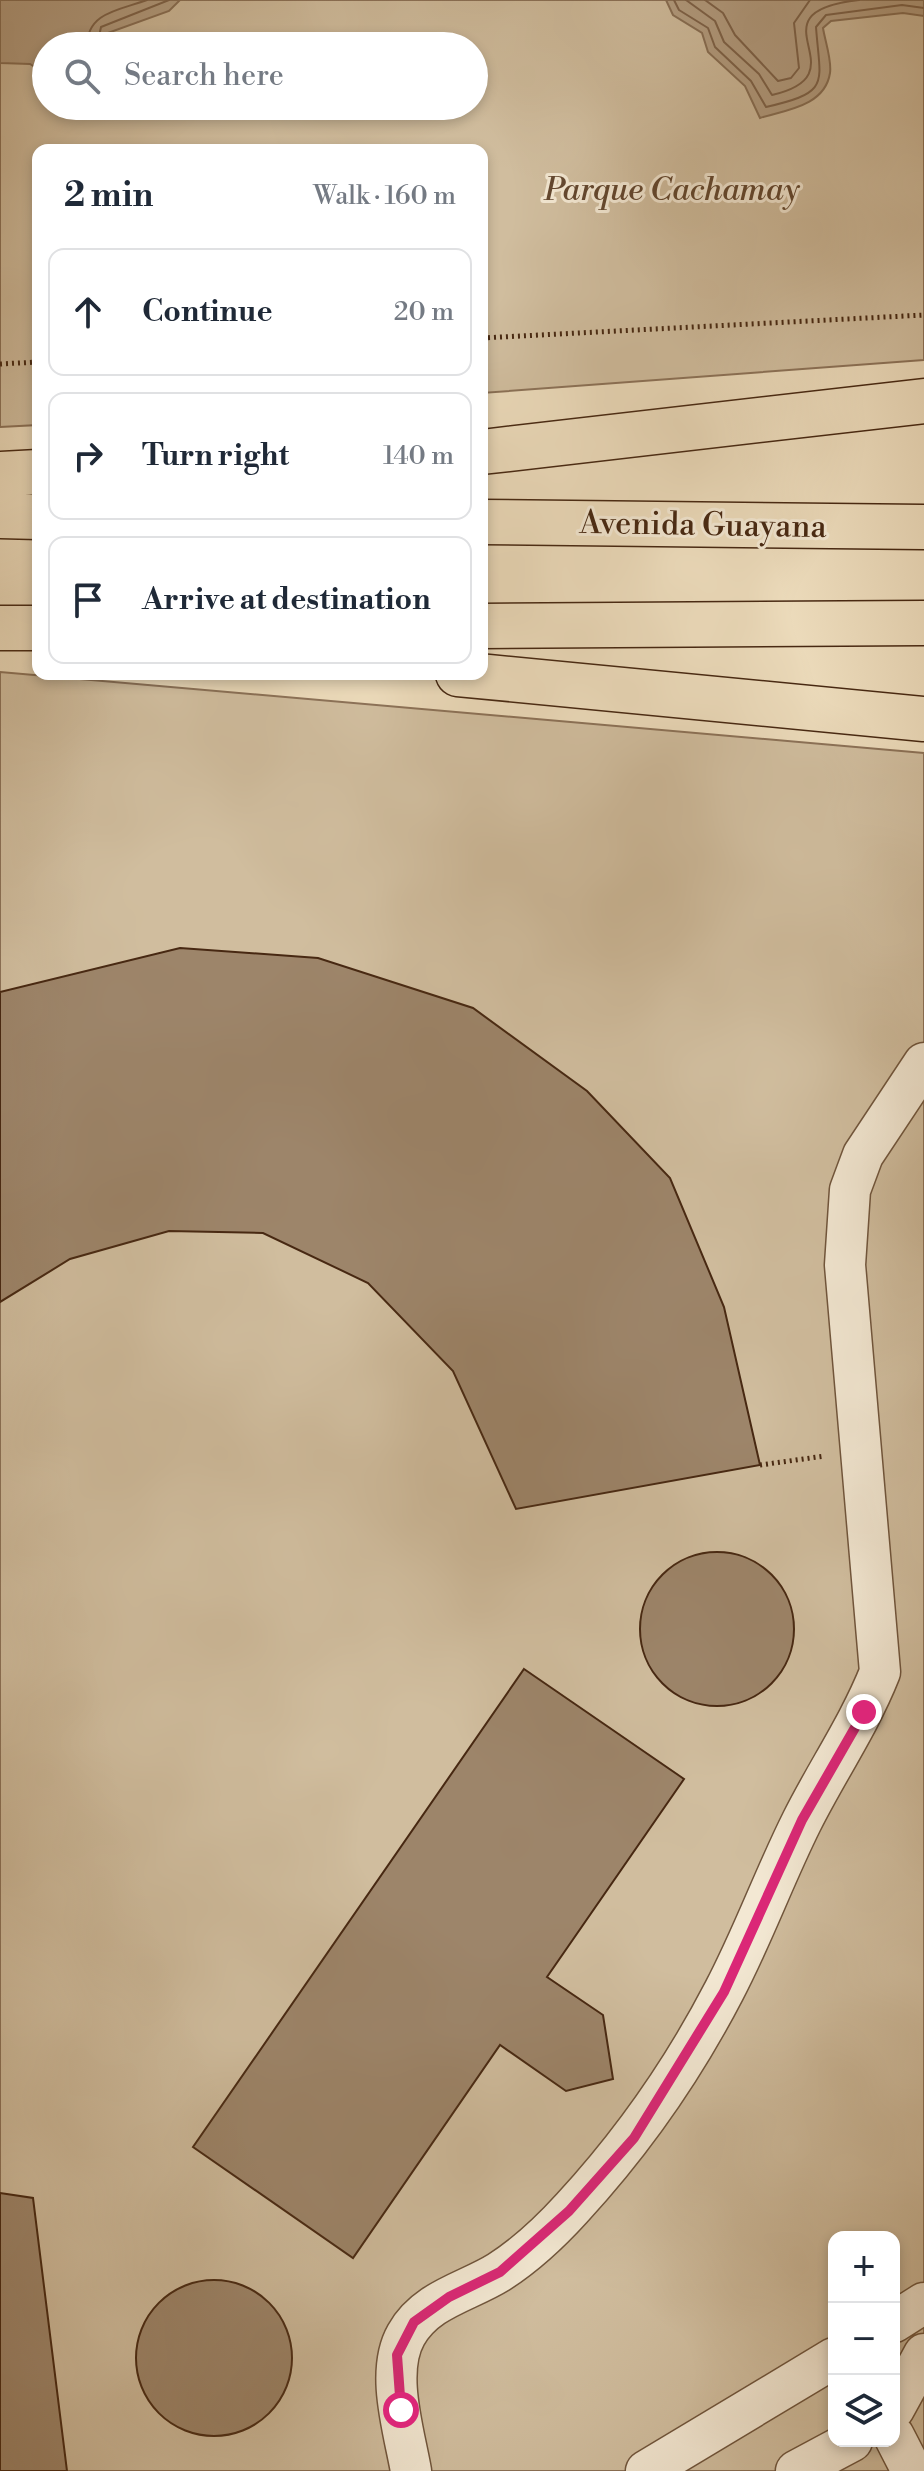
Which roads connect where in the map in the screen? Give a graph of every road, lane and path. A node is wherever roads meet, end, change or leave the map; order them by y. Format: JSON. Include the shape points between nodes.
{"nodes":[{"id":1,"x":924,"y":315,"type":"edge"},
{"id":2,"x":488,"y":338,"type":"edge"},
{"id":3,"x":32,"y":362,"type":"edge"},
{"id":4,"x":0,"y":364,"type":"edge"},
{"id":5,"x":924,"y":401,"type":"edge"},
{"id":6,"x":488,"y":451,"type":"edge"},
{"id":7,"x":32,"y":472,"type":"edge"},
{"id":8,"x":0,"y":474,"type":"edge"},
{"id":9,"x":0,"y":516,"type":"edge"},
{"id":10,"x":32,"y":517,"type":"edge"},
{"id":11,"x":488,"y":522,"type":"edge"},
{"id":12,"x":924,"y":527,"type":"edge"},
{"id":13,"x":924,"y":623,"type":"edge"},
{"id":14,"x":488,"y":626,"type":"edge"},
{"id":15,"x":0,"y":628,"type":"edge"},
{"id":16,"x":32,"y":628,"type":"edge"},
{"id":17,"x":488,"y":677,"type":"edge"},
{"id":18,"x":917,"y":721,"type":"edge"},
{"id":19,"x":924,"y":1063,"type":"edge"},
{"id":20,"x":862,"y":1455,"type":"junction"},
{"id":21,"x":760,"y":1465,"type":"dead end"},
{"id":22,"x":924,"y":2303,"type":"edge"},
{"id":23,"x":900,"y":2318,"type":"edge"},
{"id":24,"x":924,"y":2354,"type":"edge"},
{"id":25,"x":828,"y":2362,"type":"edge"},
{"id":26,"x":900,"y":2398,"type":"edge"},
{"id":27,"x":841,"y":2447,"type":"edge"},
{"id":28,"x":900,"y":2447,"type":"edge"},
{"id":29,"x":411,"y":2471,"type":"edge"},
{"id":30,"x":646,"y":2471,"type":"edge"},
{"id":31,"x":796,"y":2471,"type":"edge"},
{"id":32,"x":912,"y":2471,"type":"edge"}],
"edges":[{"from":1,"to":2,"type":"path"},
{"from":3,"to":4,"type":"path"},
{"from":5,"to":6,"type":"main road"},
{"from":7,"to":8,"type":"main road"},
{"from":9,"to":10,"type":"main road"},
{"from":11,"to":12,"type":"main road","name":"Avenida Guayana"},
{"from":13,"to":14,"type":"main road"},
{"from":15,"to":16,"type":"main road"},
{"from":17,"to":18,"type":"main road"},
{"from":19,"to":20,"type":"lane","via":[[863,1155],[850,1190],[845,1265]]},
{"from":20,"to":21,"type":"path"},
{"from":20,"to":29,"type":"lane","via":[[880,1672],[864,1712],[802,1820],[724,1992],[634,2138],[569,2211],[500,2272],[449,2297],[414,2322],[397,2355]]},
{"from":22,"to":23,"type":"lane"},
{"from":24,"to":26,"type":"lane"},
{"from":25,"to":30,"type":"lane"},
{"from":27,"to":31,"type":"lane"},
{"from":28,"to":32,"type":"lane"}]}
